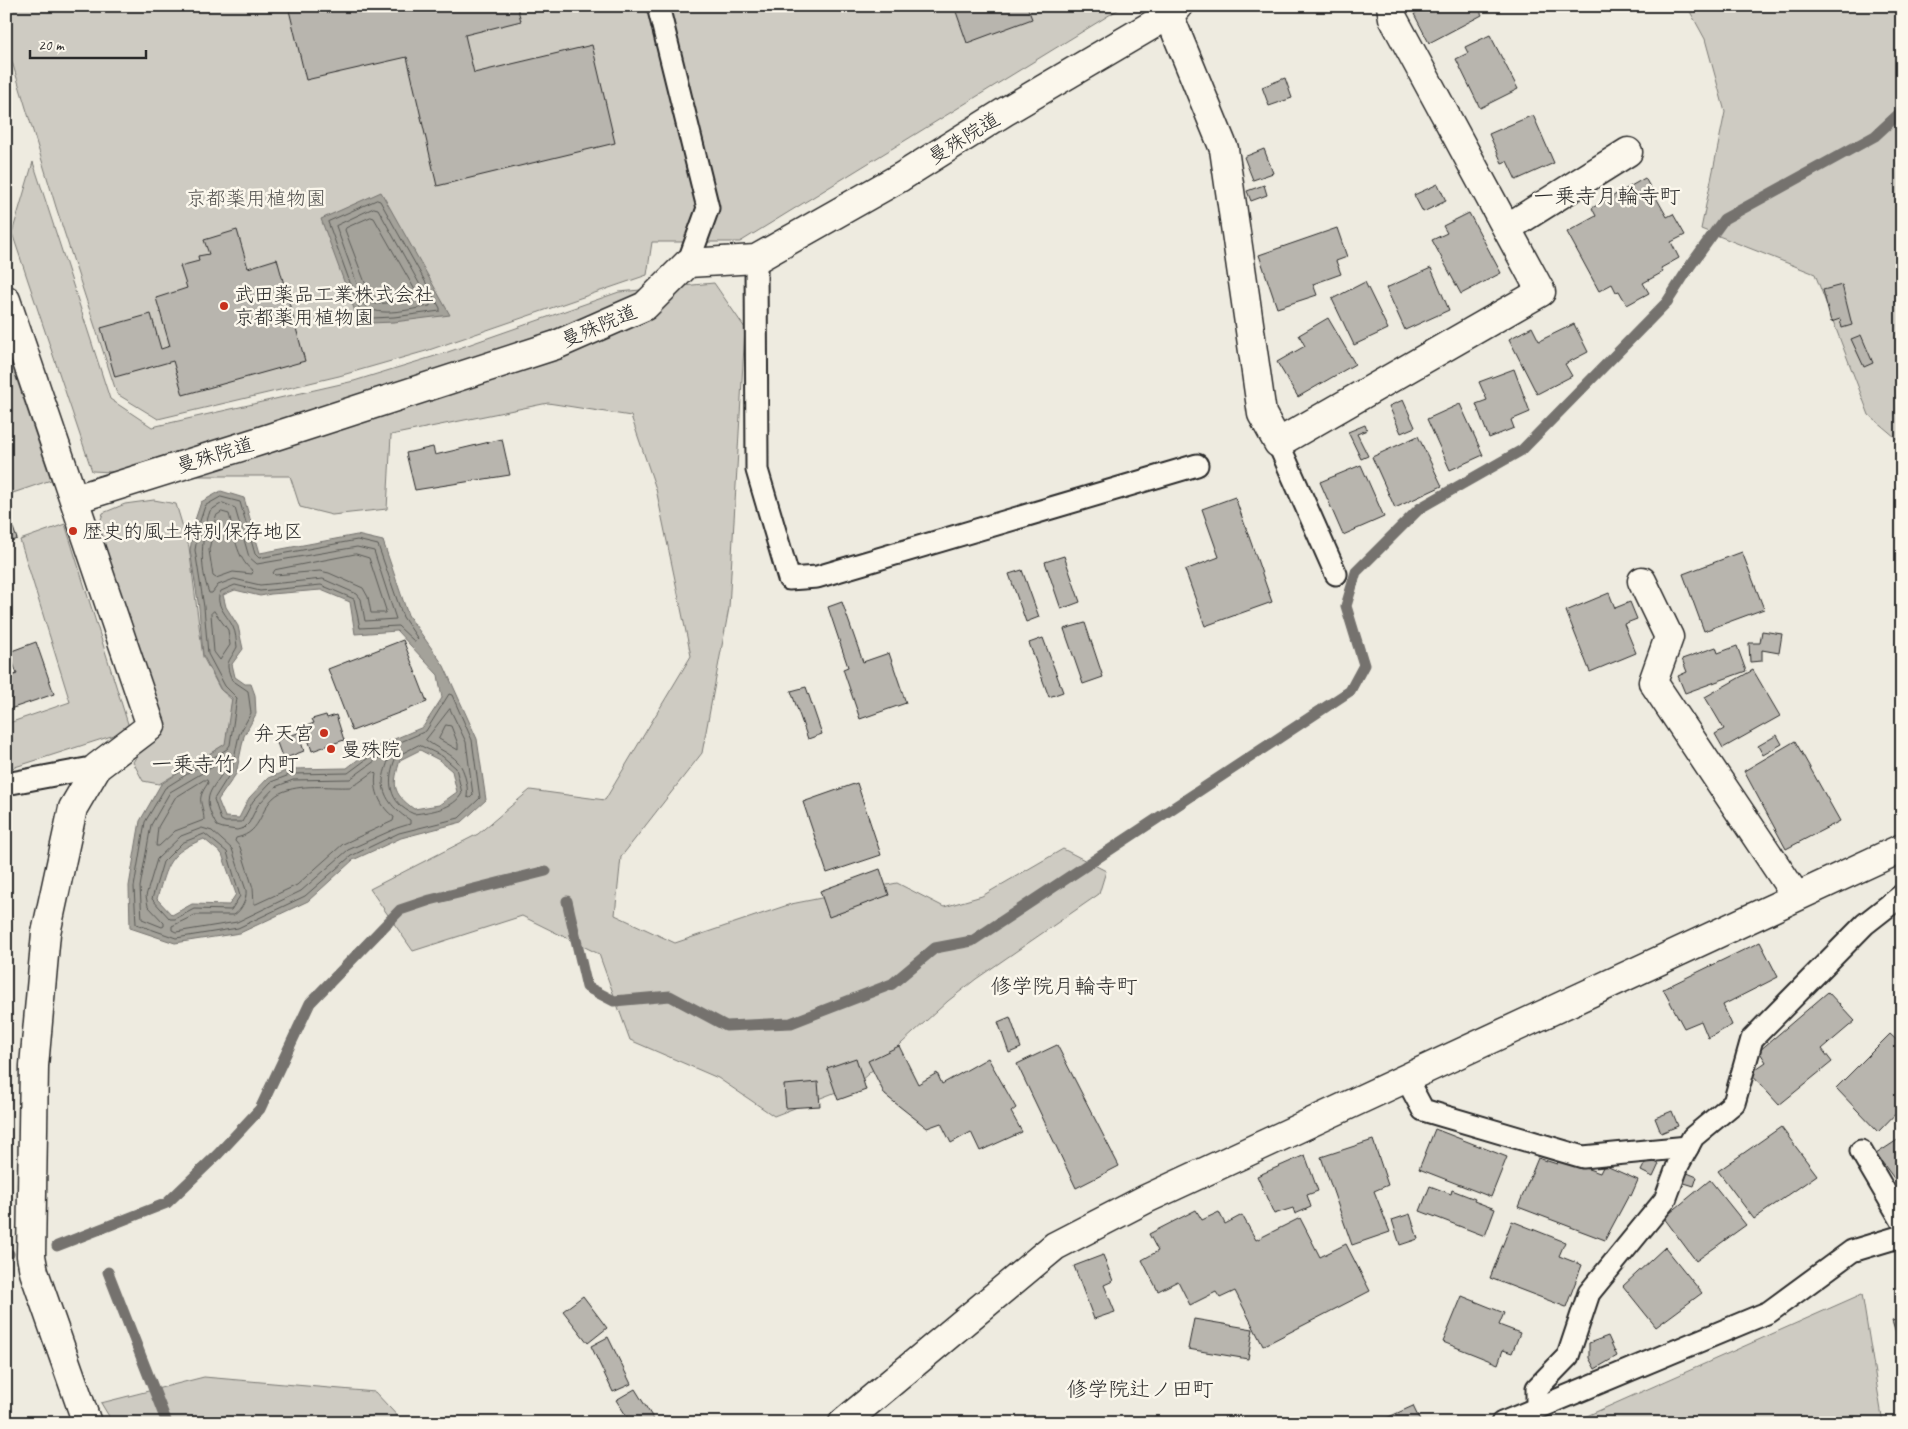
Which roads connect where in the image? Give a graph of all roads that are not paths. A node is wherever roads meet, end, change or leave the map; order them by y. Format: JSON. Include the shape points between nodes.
{"nodes":[{"id":1,"x":658,"y":6,"type":"edge"},
{"id":2,"x":1391,"y":6,"type":"edge"},
{"id":3,"x":1173,"y":10,"type":"edge"},
{"id":4,"x":1628,"y":152,"type":"dead end"},
{"id":5,"x":1507,"y":228,"type":"junction"},
{"id":6,"x":756,"y":259,"type":"junction"},
{"id":7,"x":688,"y":263,"type":"junction"},
{"id":8,"x":6,"y":300,"type":"edge"},
{"id":9,"x":1278,"y":443,"type":"junction"},
{"id":10,"x":1197,"y":465,"type":"dead end"},
{"id":11,"x":75,"y":499,"type":"junction"},
{"id":12,"x":1336,"y":574,"type":"dead end"},
{"id":13,"x":1642,"y":581,"type":"dead end"},
{"id":14,"x":97,"y":767,"type":"junction"},
{"id":15,"x":6,"y":784,"type":"edge"},
{"id":16,"x":1902,"y":848,"type":"edge"},
{"id":17,"x":1902,"y":895,"type":"edge"},
{"id":18,"x":1796,"y":896,"type":"junction"},
{"id":19,"x":1406,"y":1078,"type":"junction"},
{"id":20,"x":1688,"y":1147,"type":"junction"},
{"id":21,"x":1861,"y":1151,"type":"dead end"},
{"id":22,"x":1902,"y":1221,"type":"edge"},
{"id":23,"x":1902,"y":1236,"type":"edge"},
{"id":24,"x":1537,"y":1408,"type":"junction"},
{"id":25,"x":87,"y":1423,"type":"edge"},
{"id":26,"x":843,"y":1423,"type":"edge"},
{"id":27,"x":1502,"y":1423,"type":"edge"}],
"edges":[{"from":1,"to":7,"type":"lane","via":[[708,208]]},
{"from":2,"to":5,"type":"street","via":[[1393,18]]},
{"from":3,"to":6,"type":"street","name":"曼殊院道","via":[[901,177]]},
{"from":3,"to":9,"type":"street","via":[[1224,149],[1262,414]]},
{"from":4,"to":5,"type":"street"},
{"from":5,"to":9,"type":"street","via":[[1541,292]]},
{"from":6,"to":7,"type":"street","name":"曼殊院道"},
{"from":6,"to":10,"type":"lane","via":[[757,470],[789,579],[817,577]]},
{"from":7,"to":11,"type":"street","name":"曼殊院道","via":[[645,306],[556,345]]},
{"from":8,"to":11,"type":"street"},
{"from":9,"to":12,"type":"lane"},
{"from":11,"to":14,"type":"street","via":[[152,726]]},
{"from":13,"to":18,"type":"street","via":[[1669,637],[1653,682]]},
{"from":14,"to":15,"type":"lane"},
{"from":14,"to":25,"type":"street","via":[[73,808],[46,933],[34,1066],[31,1256]]},
{"from":16,"to":18,"type":"street"},
{"from":17,"to":20,"type":"lane","via":[[1865,924],[1752,1038],[1734,1102],[1693,1137]]},
{"from":18,"to":19,"type":"street"},
{"from":19,"to":20,"type":"lane","via":[[1423,1110],[1583,1157]]},
{"from":19,"to":26,"type":"street","via":[[1146,1199],[1055,1246]]},
{"from":20,"to":24,"type":"lane","via":[[1665,1200],[1589,1293],[1568,1356],[1537,1388]]},
{"from":21,"to":22,"type":"lane"},
{"from":23,"to":24,"type":"lane","via":[[1852,1251],[1769,1312]]},
{"from":24,"to":27,"type":"lane"}]}
